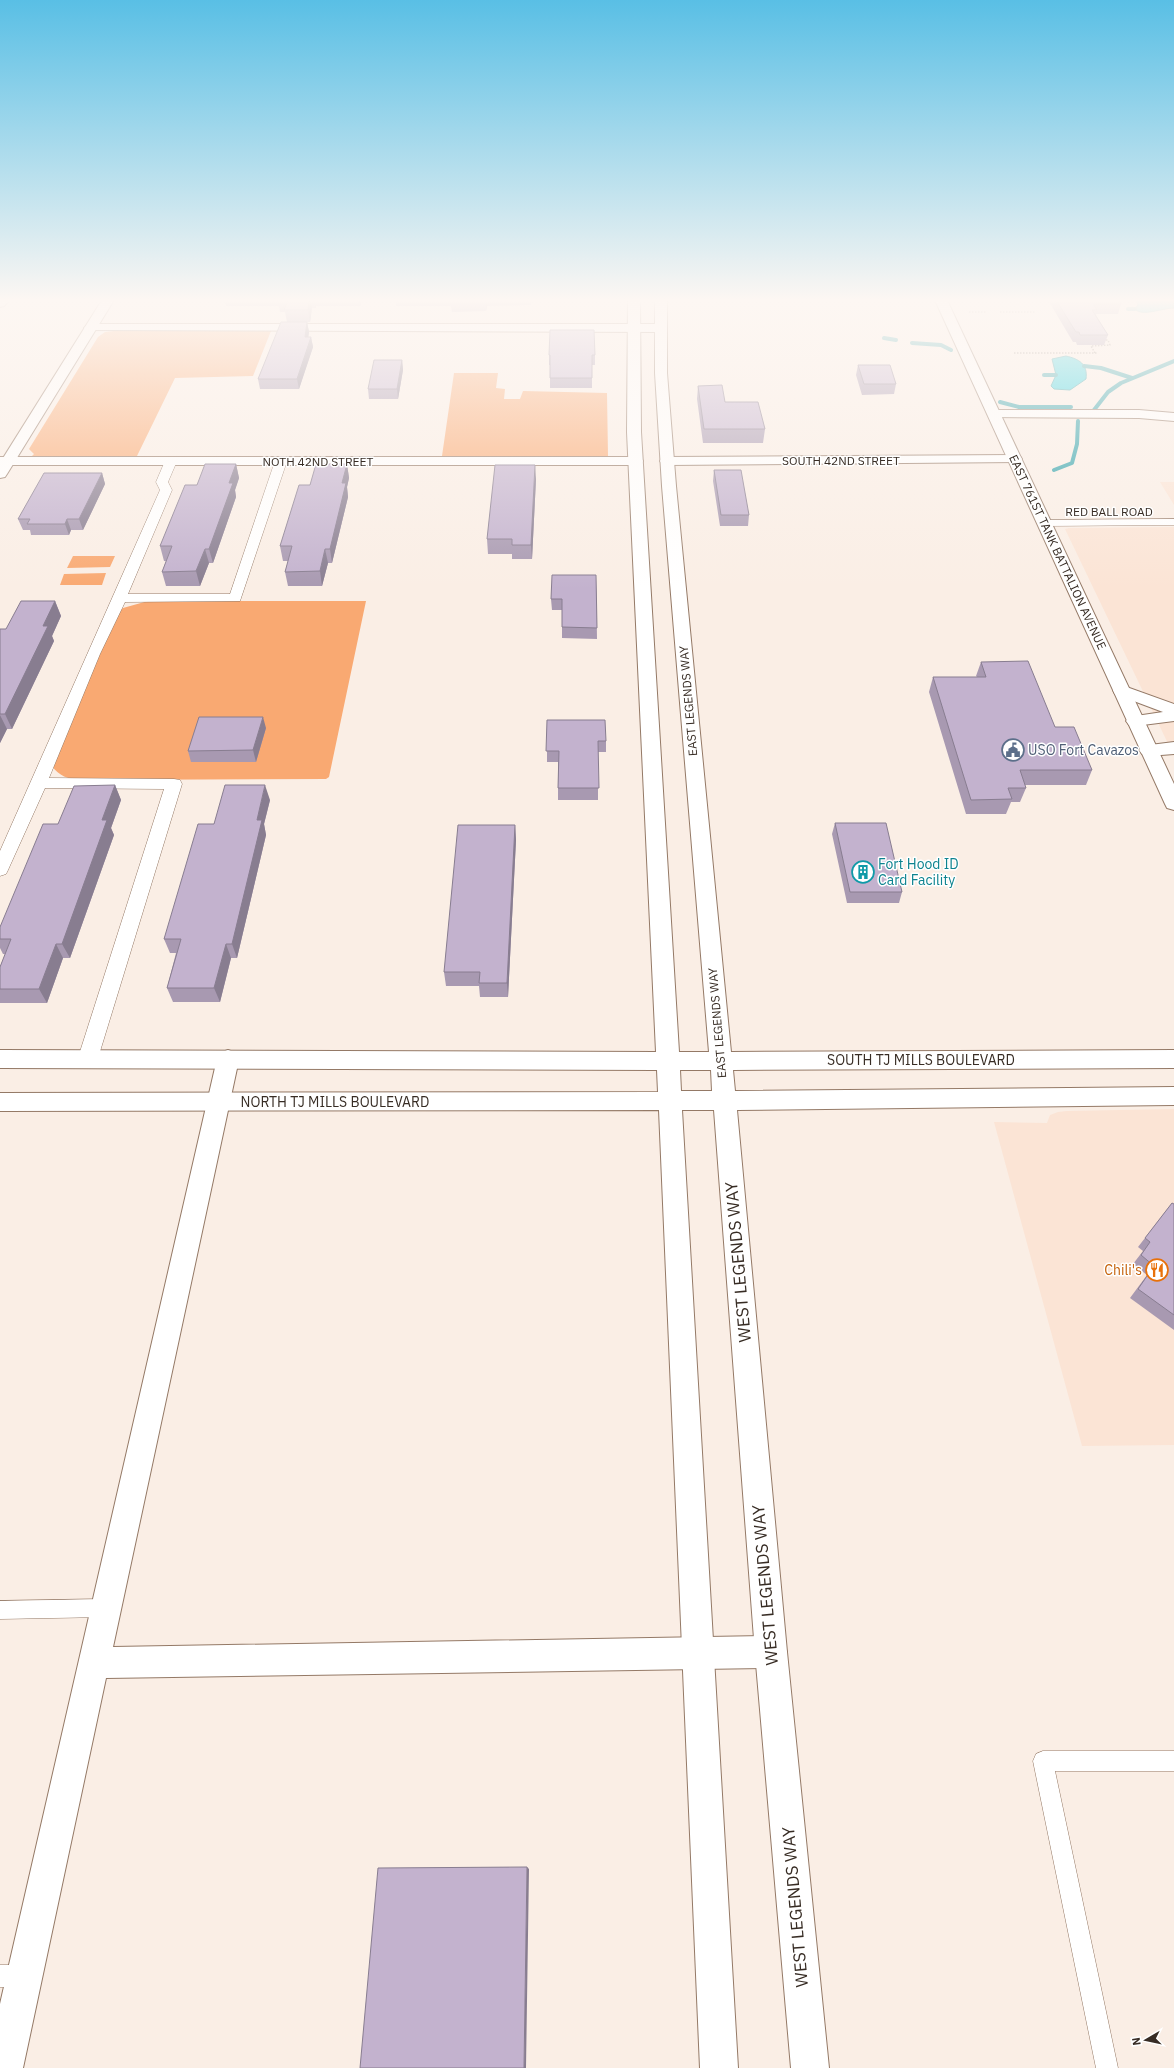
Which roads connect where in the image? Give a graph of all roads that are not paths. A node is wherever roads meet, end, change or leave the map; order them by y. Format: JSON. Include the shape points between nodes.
{"nodes":[{"id":1,"x":46,"y":397,"type":"edge"},
{"id":2,"x":634,"y":397,"type":"edge"},
{"id":3,"x":658,"y":397,"type":"edge"},
{"id":4,"x":987,"y":397,"type":"edge"},
{"id":5,"x":995,"y":414,"type":"junction"},
{"id":6,"x":1174,"y":417,"type":"edge"},
{"id":7,"x":1015,"y":459,"type":"junction"},
{"id":8,"x":651,"y":460,"type":"junction"},
{"id":9,"x":4,"y":461,"type":"edge"},
{"id":10,"x":171,"y":461,"type":"junction"},
{"id":11,"x":281,"y":461,"type":"junction"},
{"id":12,"x":0,"y":474,"type":"edge"},
{"id":13,"x":1174,"y":522,"type":"edge"},
{"id":14,"x":1045,"y":523,"type":"junction"},
{"id":15,"x":120,"y":598,"type":"junction"},
{"id":16,"x":1121,"y":690,"type":"junction"},
{"id":17,"x":1174,"y":710,"type":"edge"},
{"id":18,"x":1174,"y":716,"type":"edge"},
{"id":19,"x":1135,"y":721,"type":"junction"},
{"id":20,"x":1174,"y":748,"type":"edge"},
{"id":21,"x":1148,"y":750,"type":"junction"},
{"id":22,"x":39,"y":784,"type":"junction"},
{"id":23,"x":1174,"y":804,"type":"edge"},
{"id":24,"x":0,"y":870,"type":"edge"},
{"id":25,"x":88,"y":1058,"type":"junction"},
{"id":26,"x":0,"y":1059,"type":"edge"},
{"id":27,"x":228,"y":1059,"type":"junction"},
{"id":28,"x":1174,"y":1059,"type":"edge"},
{"id":29,"x":668,"y":1060,"type":"junction"},
{"id":30,"x":720,"y":1061,"type":"junction"},
{"id":31,"x":1174,"y":1096,"type":"edge"},
{"id":32,"x":724,"y":1101,"type":"junction"},
{"id":33,"x":0,"y":1102,"type":"edge"},
{"id":34,"x":670,"y":1102,"type":"junction"},
{"id":35,"x":218,"y":1103,"type":"junction"},
{"id":36,"x":106,"y":1608,"type":"junction"},
{"id":37,"x":0,"y":1610,"type":"edge"},
{"id":38,"x":698,"y":1652,"type":"junction"},
{"id":39,"x":771,"y":1652,"type":"junction"},
{"id":40,"x":94,"y":1662,"type":"junction"},
{"id":41,"x":1174,"y":1761,"type":"edge"},
{"id":42,"x":12,"y":1976,"type":"edge"},
{"id":43,"x":4,"y":2068,"type":"edge"},
{"id":44,"x":719,"y":2068,"type":"edge"},
{"id":45,"x":810,"y":2068,"type":"edge"},
{"id":46,"x":1107,"y":2068,"type":"edge"}],
"edges":[{"from":1,"to":9,"type":"street"},
{"from":2,"to":8,"type":"street","via":[[634,432]]},
{"from":3,"to":8,"type":"street","name":"EAST LEGENDS WAY"},
{"from":4,"to":5,"type":"street","name":"EAST 761ST TANK BATTALION AVENUE"},
{"from":5,"to":6,"type":"street","via":[[1138,414]]},
{"from":5,"to":7,"type":"street","name":"EAST 761ST TANK BATTALION AVENUE"},
{"from":7,"to":8,"type":"street","name":"SOUTH 42ND STREET"},
{"from":7,"to":14,"type":"street","name":"EAST 761ST TANK BATTALION AVENUE"},
{"from":8,"to":11,"type":"street","name":"NOTH 42ND STREET"},
{"from":8,"to":29,"type":"street","name":"EAST LEGENDS WAY"},
{"from":8,"to":30,"type":"street","name":"EAST LEGENDS WAY","via":[[669,486]]},
{"from":9,"to":10,"type":"street","name":"NOTH 42ND STREET"},
{"from":9,"to":12,"type":"street"},
{"from":10,"to":11,"type":"street","name":"NOTH 42ND STREET"},
{"from":10,"to":15,"type":"street","via":[[162,482],[166,490]]},
{"from":11,"to":15,"type":"street","via":[[235,598]]},
{"from":13,"to":14,"type":"lane","name":"RED BALL ROAD"},
{"from":14,"to":16,"type":"street","name":"EAST 761ST TANK BATTALION AVENUE"},
{"from":15,"to":22,"type":"street","via":[[93,654]]},
{"from":16,"to":17,"type":"street"},
{"from":16,"to":19,"type":"street","name":"EAST 761ST TANK BATTALION AVENUE"},
{"from":18,"to":19,"type":"street"},
{"from":19,"to":21,"type":"street","name":"EAST 761ST TANK BATTALION AVENUE"},
{"from":20,"to":21,"type":"street"},
{"from":21,"to":23,"type":"street","name":"EAST 761ST TANK BATTALION AVENUE"},
{"from":22,"to":24,"type":"street"},
{"from":22,"to":25,"type":"street","via":[[174,784]]},
{"from":25,"to":26,"type":"street"},
{"from":25,"to":27,"type":"street"},
{"from":27,"to":29,"type":"street"},
{"from":27,"to":35,"type":"street"},
{"from":28,"to":30,"type":"street","name":"SOUTH TJ MILLS BOULEVARD"},
{"from":29,"to":30,"type":"street","name":"SOUTH TJ MILLS BOULEVARD"},
{"from":29,"to":34,"type":"street","name":"EAST LEGENDS WAY"},
{"from":30,"to":32,"type":"street","name":"EAST LEGENDS WAY"},
{"from":31,"to":32,"type":"street"},
{"from":32,"to":34,"type":"street"},
{"from":32,"to":39,"type":"street","name":"WEST LEGENDS WAY"},
{"from":33,"to":35,"type":"street","name":"NORTH TJ MILLS BOULEVARD"},
{"from":34,"to":35,"type":"street","name":"NORTH TJ MILLS BOULEVARD"},
{"from":34,"to":38,"type":"street"},
{"from":35,"to":36,"type":"street"},
{"from":36,"to":37,"type":"lane"},
{"from":36,"to":40,"type":"street"},
{"from":38,"to":39,"type":"street"},
{"from":38,"to":40,"type":"street"},
{"from":38,"to":44,"type":"street"},
{"from":39,"to":45,"type":"street","name":"WEST LEGENDS WAY"},
{"from":40,"to":42,"type":"street"},
{"from":41,"to":46,"type":"lane","via":[[1043,1761]]},
{"from":42,"to":43,"type":"street"}]}
